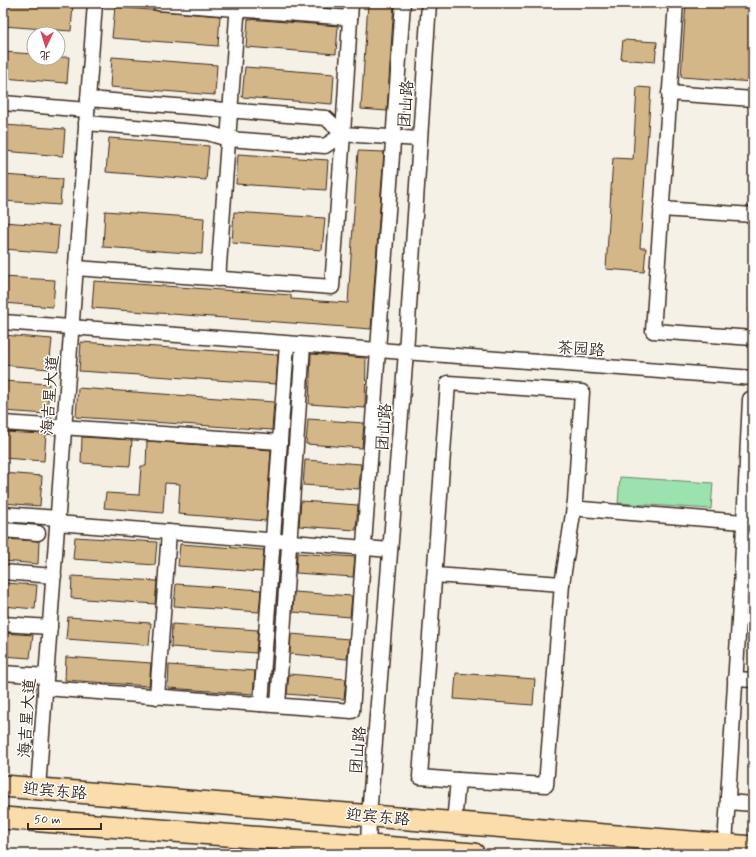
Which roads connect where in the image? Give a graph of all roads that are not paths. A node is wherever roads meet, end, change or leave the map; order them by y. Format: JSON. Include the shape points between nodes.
{"nodes":[{"id":1,"x":95,"y":3,"type":"edge"},
{"id":2,"x":158,"y":3,"type":"edge"},
{"id":3,"x":351,"y":3,"type":"edge"},
{"id":4,"x":403,"y":3,"type":"edge"},
{"id":5,"x":429,"y":3,"type":"edge"},
{"id":6,"x":676,"y":3,"type":"edge"},
{"id":7,"x":237,"y":6,"type":"edge"},
{"id":8,"x":350,"y":18,"type":"junction"},
{"id":9,"x":669,"y":93,"type":"junction"},
{"id":10,"x":753,"y":99,"type":"edge"},
{"id":11,"x":3,"y":103,"type":"edge"},
{"id":12,"x":87,"y":110,"type":"junction"},
{"id":13,"x":230,"y":110,"type":"junction"},
{"id":14,"x":343,"y":134,"type":"junction"},
{"id":15,"x":394,"y":137,"type":"junction"},
{"id":16,"x":228,"y":139,"type":"junction"},
{"id":17,"x":419,"y":139,"type":"junction"},
{"id":18,"x":661,"y":209,"type":"junction"},
{"id":19,"x":753,"y":215,"type":"edge"},
{"id":20,"x":76,"y":268,"type":"junction"},
{"id":21,"x":218,"y":279,"type":"junction"},
{"id":22,"x":3,"y":322,"type":"edge"},
{"id":23,"x":71,"y":328,"type":"junction"},
{"id":24,"x":753,"y":338,"type":"edge"},
{"id":25,"x":287,"y":344,"type":"junction"},
{"id":26,"x":303,"y":345,"type":"junction"},
{"id":27,"x":378,"y":350,"type":"junction"},
{"id":28,"x":406,"y":352,"type":"junction"},
{"id":29,"x":753,"y":378,"type":"edge"},
{"id":30,"x":753,"y":400,"type":"edge"},
{"id":31,"x":3,"y":423,"type":"edge"},
{"id":32,"x":64,"y":428,"type":"junction"},
{"id":33,"x":280,"y":442,"type":"junction"},
{"id":34,"x":749,"y":477,"type":"edge"},
{"id":35,"x":582,"y":509,"type":"dead end"},
{"id":36,"x":3,"y":514,"type":"edge"},
{"id":37,"x":58,"y":521,"type":"junction"},
{"id":38,"x":743,"y":522,"type":"junction"},
{"id":39,"x":3,"y":530,"type":"edge"},
{"id":40,"x":169,"y":532,"type":"junction"},
{"id":41,"x":38,"y":533,"type":"dead end"},
{"id":42,"x":273,"y":540,"type":"junction"},
{"id":43,"x":289,"y":542,"type":"junction"},
{"id":44,"x":363,"y":548,"type":"junction"},
{"id":45,"x":390,"y":550,"type":"junction"},
{"id":46,"x":3,"y":572,"type":"edge"},
{"id":47,"x":435,"y":575,"type":"junction"},
{"id":48,"x":54,"y":576,"type":"junction"},
{"id":49,"x":562,"y":584,"type":"junction"},
{"id":50,"x":747,"y":588,"type":"edge"},
{"id":51,"x":3,"y":624,"type":"edge"},
{"id":52,"x":50,"y":627,"type":"junction"},
{"id":53,"x":3,"y":673,"type":"edge"},
{"id":54,"x":735,"y":679,"type":"junction"},
{"id":55,"x":753,"y":680,"type":"edge"},
{"id":56,"x":46,"y":682,"type":"junction"},
{"id":57,"x":157,"y":696,"type":"junction"},
{"id":58,"x":261,"y":704,"type":"junction"},
{"id":59,"x":278,"y":705,"type":"junction"},
{"id":60,"x":458,"y":780,"type":"junction"},
{"id":61,"x":3,"y":786,"type":"edge"},
{"id":62,"x":38,"y":789,"type":"junction"},
{"id":63,"x":728,"y":802,"type":"junction"},
{"id":64,"x":753,"y":804,"type":"edge"},
{"id":65,"x":369,"y":816,"type":"junction"},
{"id":66,"x":3,"y":818,"type":"edge"},
{"id":67,"x":454,"y":823,"type":"junction"},
{"id":68,"x":725,"y":845,"type":"junction"},
{"id":69,"x":753,"y":847,"type":"edge"},
{"id":70,"x":697,"y":848,"type":"edge"},
{"id":71,"x":369,"y":850,"type":"edge"},
{"id":72,"x":474,"y":854,"type":"edge"}],
"edges":[{"from":1,"to":12,"type":"street","name":"海吉星大道"},
{"from":2,"to":7,"type":"street"},
{"from":3,"to":8,"type":"street"},
{"from":4,"to":15,"type":"street"},
{"from":5,"to":17,"type":"street","name":"团山路"},
{"from":6,"to":9,"type":"street"},
{"from":7,"to":8,"type":"street"},
{"from":7,"to":13,"type":"street"},
{"from":8,"to":14,"type":"street"},
{"from":9,"to":10,"type":"street"},
{"from":9,"to":18,"type":"street"},
{"from":11,"to":12,"type":"street"},
{"from":12,"to":13,"type":"street"},
{"from":12,"to":16,"type":"street"},
{"from":12,"to":20,"type":"street","name":"海吉星大道"},
{"from":13,"to":14,"type":"street","via":[[326,118]]},
{"from":13,"to":16,"type":"street"},
{"from":14,"to":15,"type":"street"},
{"from":14,"to":16,"type":"street","via":[[325,146]]},
{"from":14,"to":21,"type":"street","via":[[332,287]]},
{"from":15,"to":17,"type":"street"},
{"from":15,"to":27,"type":"street"},
{"from":16,"to":21,"type":"street"},
{"from":17,"to":28,"type":"street","name":"团山路"},
{"from":18,"to":19,"type":"street"},
{"from":18,"to":24,"type":"street","via":[[653,331]]},
{"from":20,"to":21,"type":"street"},
{"from":20,"to":23,"type":"street","name":"海吉星大道"},
{"from":22,"to":23,"type":"street","name":"茶园路"},
{"from":23,"to":25,"type":"street","name":"茶园路"},
{"from":23,"to":32,"type":"street","name":"海吉星大道"},
{"from":25,"to":26,"type":"street","name":"茶园路"},
{"from":25,"to":33,"type":"street"},
{"from":26,"to":27,"type":"street","name":"茶园路"},
{"from":26,"to":43,"type":"street"},
{"from":27,"to":28,"type":"street","name":"茶园路"},
{"from":27,"to":44,"type":"street"},
{"from":28,"to":29,"type":"street","name":"茶园路"},
{"from":28,"to":45,"type":"street","name":"团山路"},
{"from":30,"to":34,"type":"street","via":[[750,399]]},
{"from":31,"to":32,"type":"street"},
{"from":32,"to":33,"type":"street"},
{"from":32,"to":37,"type":"street","name":"海吉星大道"},
{"from":33,"to":42,"type":"street"},
{"from":34,"to":38,"type":"street"},
{"from":35,"to":38,"type":"street"},
{"from":36,"to":37,"type":"street"},
{"from":37,"to":40,"type":"street"},
{"from":37,"to":48,"type":"street","name":"海吉星大道"},
{"from":38,"to":50,"type":"street"},
{"from":39,"to":41,"type":"street"},
{"from":40,"to":42,"type":"street"},
{"from":40,"to":57,"type":"street"},
{"from":42,"to":43,"type":"street"},
{"from":42,"to":58,"type":"street"},
{"from":43,"to":44,"type":"street"},
{"from":43,"to":59,"type":"street"},
{"from":44,"to":45,"type":"street"},
{"from":44,"to":59,"type":"street","via":[[352,711]]},
{"from":45,"to":65,"type":"street","name":"团山路"},
{"from":46,"to":48,"type":"street"},
{"from":47,"to":49,"type":"street"},
{"from":47,"to":49,"type":"street","via":[[448,382],[582,392],[575,501]]},
{"from":47,"to":60,"type":"street","via":[[420,777]]},
{"from":48,"to":52,"type":"street","name":"海吉星大道"},
{"from":49,"to":60,"type":"street","via":[[546,785]]},
{"from":50,"to":54,"type":"street"},
{"from":51,"to":52,"type":"street"},
{"from":52,"to":56,"type":"street","name":"海吉星大道"},
{"from":53,"to":56,"type":"street"},
{"from":54,"to":55,"type":"street"},
{"from":54,"to":63,"type":"street"},
{"from":56,"to":57,"type":"street"},
{"from":56,"to":62,"type":"street","name":"海吉星大道"},
{"from":57,"to":58,"type":"street"},
{"from":58,"to":59,"type":"street"},
{"from":60,"to":67,"type":"street"},
{"from":61,"to":62,"type":"highway","name":"迎宾东路"},
{"from":62,"to":65,"type":"highway","name":"迎宾东路"},
{"from":63,"to":64,"type":"street"},
{"from":63,"to":68,"type":"street"},
{"from":65,"to":67,"type":"highway","name":"迎宾东路"},
{"from":65,"to":71,"type":"street","name":"团山路"},
{"from":66,"to":71,"type":"highway","name":"迎宾东路"},
{"from":67,"to":70,"type":"highway","name":"迎宾东路"},
{"from":68,"to":69,"type":"highway","name":"迎宾东路"},
{"from":68,"to":70,"type":"highway","name":"迎宾东路"},
{"from":71,"to":72,"type":"highway","name":"迎宾东路"}]}
